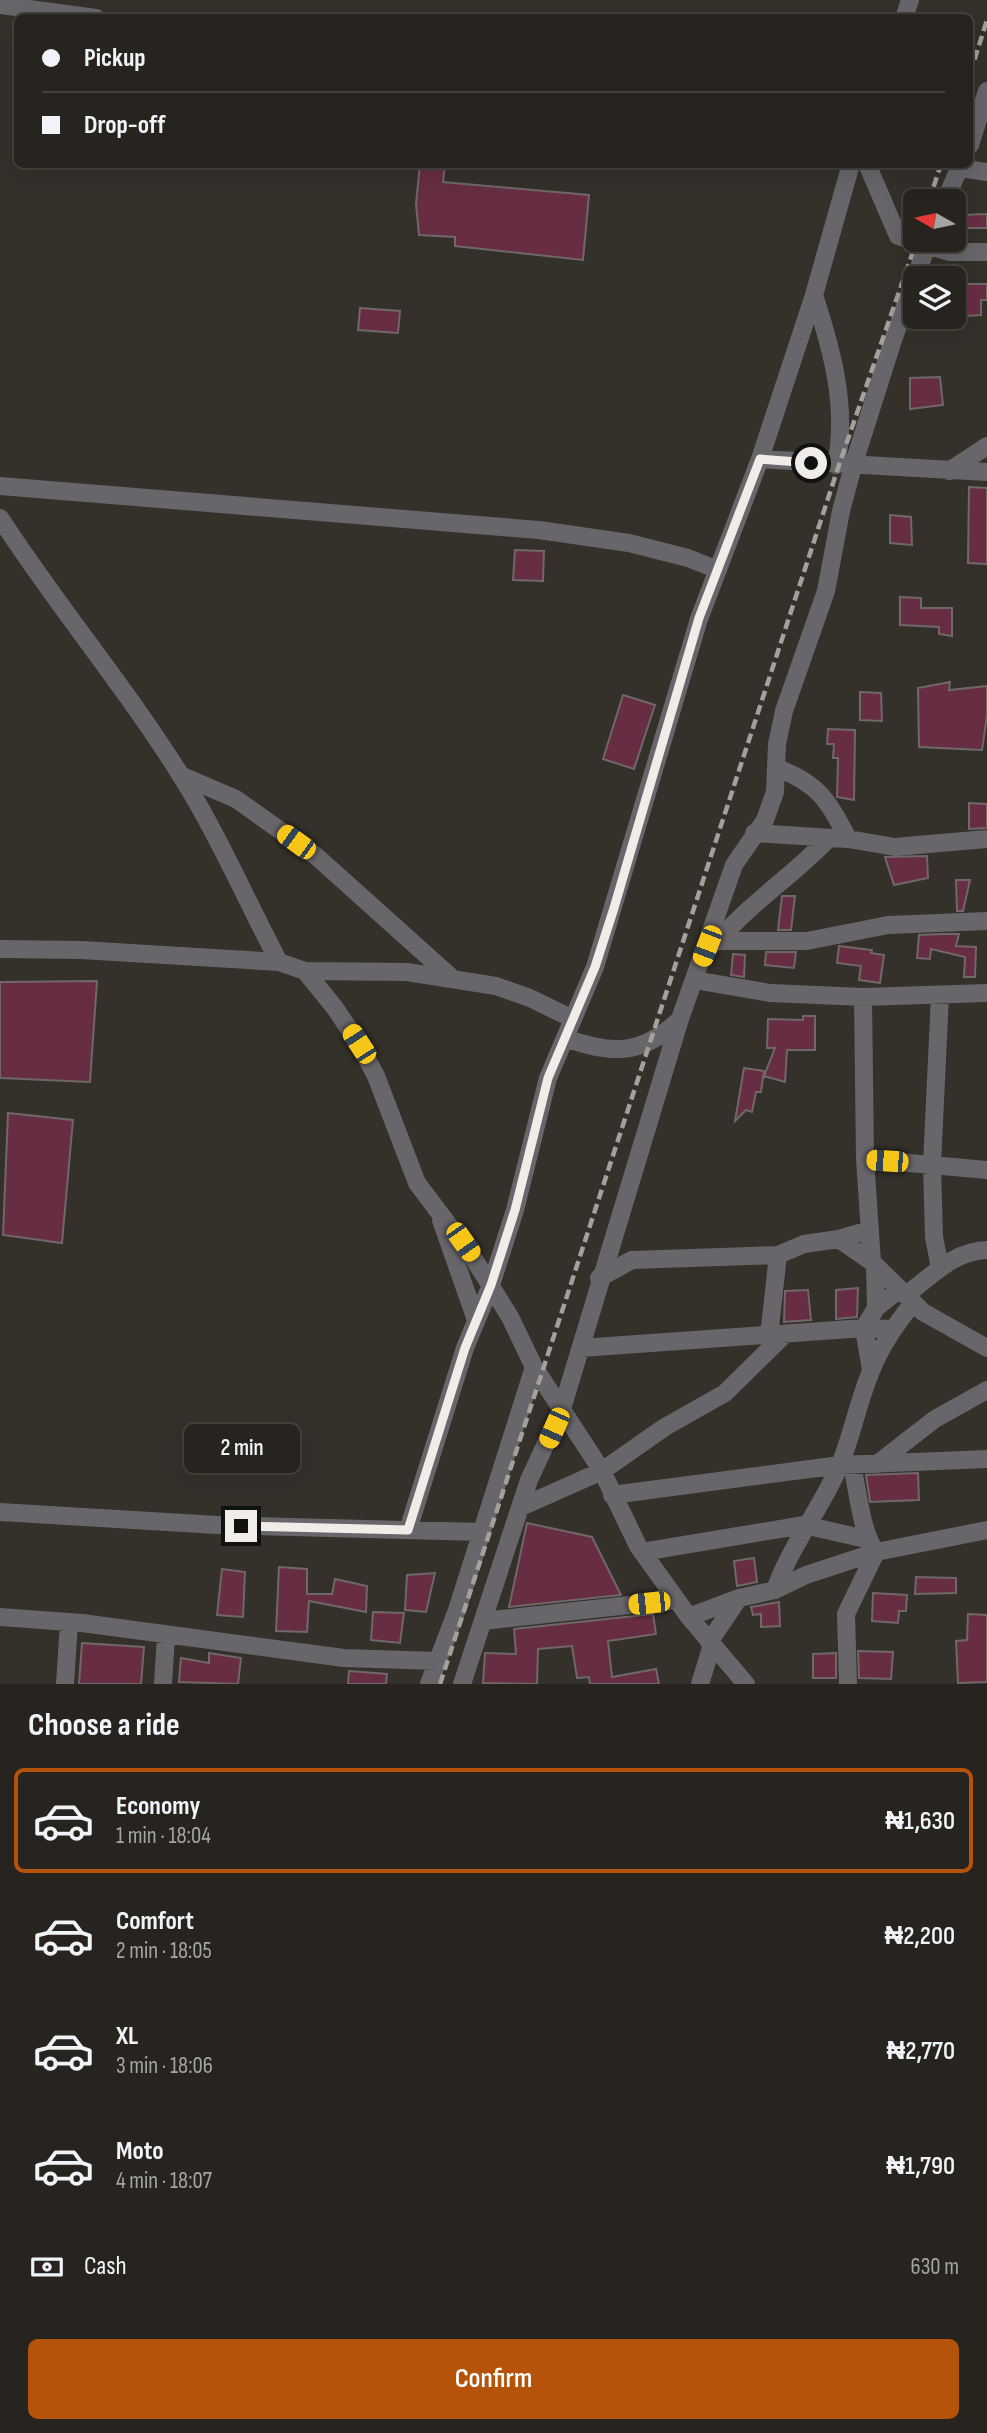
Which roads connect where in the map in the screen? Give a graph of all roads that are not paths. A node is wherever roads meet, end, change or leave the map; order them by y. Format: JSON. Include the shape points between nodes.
{"nodes":[{"id":1,"x":0,"y":5,"type":"edge"},
{"id":2,"x":66,"y":14,"type":"edge"},
{"id":3,"x":987,"y":92,"type":"edge"},
{"id":4,"x":973,"y":136,"type":"edge"},
{"id":5,"x":850,"y":168,"type":"edge"},
{"id":6,"x":869,"y":168,"type":"edge"},
{"id":7,"x":960,"y":168,"type":"edge"},
{"id":8,"x":970,"y":168,"type":"edge"},
{"id":9,"x":987,"y":172,"type":"edge"},
{"id":10,"x":950,"y":189,"type":"edge"},
{"id":11,"x":903,"y":237,"type":"edge"},
{"id":12,"x":924,"y":252,"type":"edge"},
{"id":13,"x":966,"y":252,"type":"edge"},
{"id":14,"x":987,"y":252,"type":"edge"},
{"id":15,"x":814,"y":295,"type":"junction"},
{"id":16,"x":987,"y":446,"type":"edge"},
{"id":17,"x":760,"y":459,"type":"junction"},
{"id":18,"x":845,"y":465,"type":"junction"},
{"id":19,"x":947,"y":471,"type":"junction"},
{"id":20,"x":987,"y":472,"type":"edge"},
{"id":21,"x":0,"y":486,"type":"edge"},
{"id":22,"x":0,"y":518,"type":"edge"},
{"id":23,"x":718,"y":570,"type":"junction"},
{"id":24,"x":777,"y":768,"type":"junction"},
{"id":25,"x":180,"y":775,"type":"junction"},
{"id":26,"x":754,"y":833,"type":"junction"},
{"id":27,"x":829,"y":838,"type":"junction"},
{"id":28,"x":848,"y":839,"type":"junction"},
{"id":29,"x":987,"y":839,"type":"edge"},
{"id":30,"x":987,"y":921,"type":"edge"},
{"id":31,"x":712,"y":944,"type":"junction"},
{"id":32,"x":0,"y":949,"type":"edge"},
{"id":33,"x":279,"y":962,"type":"junction"},
{"id":34,"x":305,"y":971,"type":"junction"},
{"id":35,"x":452,"y":978,"type":"junction"},
{"id":36,"x":694,"y":980,"type":"junction"},
{"id":37,"x":987,"y":993,"type":"edge"},
{"id":38,"x":940,"y":995,"type":"junction"},
{"id":39,"x":863,"y":997,"type":"junction"},
{"id":40,"x":573,"y":1019,"type":"junction"},
{"id":41,"x":680,"y":1019,"type":"junction"},
{"id":42,"x":565,"y":1038,"type":"junction"},
{"id":43,"x":865,"y":1159,"type":"junction"},
{"id":44,"x":932,"y":1164,"type":"junction"},
{"id":45,"x":987,"y":1170,"type":"edge"},
{"id":46,"x":440,"y":1216,"type":"junction"},
{"id":47,"x":870,"y":1230,"type":"junction"},
{"id":48,"x":839,"y":1239,"type":"junction"},
{"id":49,"x":987,"y":1250,"type":"edge"},
{"id":50,"x":778,"y":1255,"type":"junction"},
{"id":51,"x":874,"y":1264,"type":"junction"},
{"id":52,"x":940,"y":1268,"type":"junction"},
{"id":53,"x":599,"y":1278,"type":"junction"},
{"id":54,"x":491,"y":1285,"type":"junction"},
{"id":55,"x":906,"y":1296,"type":"junction"},
{"id":56,"x":876,"y":1308,"type":"junction"},
{"id":57,"x":476,"y":1320,"type":"junction"},
{"id":58,"x":864,"y":1328,"type":"junction"},
{"id":59,"x":892,"y":1329,"type":"junction"},
{"id":60,"x":776,"y":1336,"type":"junction"},
{"id":61,"x":581,"y":1348,"type":"junction"},
{"id":62,"x":987,"y":1348,"type":"edge"},
{"id":63,"x":534,"y":1367,"type":"junction"},
{"id":64,"x":871,"y":1370,"type":"junction"},
{"id":65,"x":987,"y":1390,"type":"edge"},
{"id":66,"x":562,"y":1409,"type":"junction"},
{"id":67,"x":987,"y":1459,"type":"edge"},
{"id":68,"x":877,"y":1464,"type":"junction"},
{"id":69,"x":846,"y":1465,"type":"junction"},
{"id":70,"x":602,"y":1471,"type":"junction"},
{"id":71,"x":612,"y":1495,"type":"junction"},
{"id":72,"x":521,"y":1507,"type":"junction"},
{"id":73,"x":0,"y":1512,"type":"edge"},
{"id":74,"x":804,"y":1525,"type":"junction"},
{"id":75,"x":408,"y":1530,"type":"junction"},
{"id":76,"x":480,"y":1532,"type":"junction"},
{"id":77,"x":985,"y":1534,"type":"edge"},
{"id":78,"x":871,"y":1546,"type":"junction"},
{"id":79,"x":642,"y":1552,"type":"junction"},
{"id":80,"x":775,"y":1590,"type":"junction"},
{"id":81,"x":739,"y":1598,"type":"junction"},
{"id":82,"x":676,"y":1600,"type":"junction"},
{"id":83,"x":0,"y":1617,"type":"edge"},
{"id":84,"x":689,"y":1617,"type":"junction"},
{"id":85,"x":483,"y":1621,"type":"junction"},
{"id":86,"x":69,"y":1623,"type":"junction"},
{"id":87,"x":166,"y":1636,"type":"junction"},
{"id":88,"x":711,"y":1644,"type":"junction"},
{"id":89,"x":437,"y":1661,"type":"junction"},
{"id":90,"x":65,"y":1684,"type":"edge"},
{"id":91,"x":163,"y":1684,"type":"edge"},
{"id":92,"x":429,"y":1684,"type":"edge"},
{"id":93,"x":462,"y":1684,"type":"edge"},
{"id":94,"x":700,"y":1684,"type":"edge"},
{"id":95,"x":746,"y":1684,"type":"edge"},
{"id":96,"x":848,"y":1684,"type":"edge"}],
"edges":[{"from":1,"to":2,"type":"street"},
{"from":3,"to":4,"type":"street"},
{"from":5,"to":15,"type":"street"},
{"from":6,"to":11,"type":"street","via":[[898,236]]},
{"from":7,"to":10,"type":"street"},
{"from":8,"to":9,"type":"street"},
{"from":12,"to":18,"type":"street"},
{"from":13,"to":14,"type":"street"},
{"from":15,"to":17,"type":"street"},
{"from":15,"to":18,"type":"street","via":[[832,354]]},
{"from":16,"to":19,"type":"street"},
{"from":17,"to":18,"type":"street"},
{"from":17,"to":23,"type":"street"},
{"from":18,"to":19,"type":"street"},
{"from":18,"to":24,"type":"street","via":[[826,591],[783,711]]},
{"from":19,"to":20,"type":"street"},
{"from":21,"to":23,"type":"street","via":[[539,530],[629,543]]},
{"from":22,"to":25,"type":"street"},
{"from":23,"to":40,"type":"street","via":[[699,618],[614,908]]},
{"from":24,"to":26,"type":"street","via":[[775,792],[765,820]]},
{"from":24,"to":28,"type":"street","via":[[816,787]]},
{"from":25,"to":33,"type":"street"},
{"from":25,"to":35,"type":"street","via":[[236,799],[316,856]]},
{"from":26,"to":27,"type":"street"},
{"from":26,"to":31,"type":"street","via":[[734,865]]},
{"from":27,"to":28,"type":"street"},
{"from":27,"to":31,"type":"street"},
{"from":28,"to":29,"type":"street","via":[[895,847]]},
{"from":30,"to":31,"type":"street","via":[[888,925],[807,942]]},
{"from":31,"to":36,"type":"street"},
{"from":32,"to":33,"type":"street"},
{"from":33,"to":34,"type":"street"},
{"from":34,"to":35,"type":"street","via":[[381,971]]},
{"from":34,"to":46,"type":"street","via":[[359,1044],[418,1183]]},
{"from":35,"to":40,"type":"street","via":[[496,986]]},
{"from":36,"to":39,"type":"street","via":[[770,993]]},
{"from":36,"to":41,"type":"street"},
{"from":37,"to":38,"type":"street"},
{"from":38,"to":39,"type":"street"},
{"from":38,"to":44,"type":"street"},
{"from":39,"to":43,"type":"street"},
{"from":40,"to":42,"type":"street"},
{"from":41,"to":42,"type":"street","via":[[660,1038],[638,1047],[598,1049]]},
{"from":41,"to":53,"type":"street"},
{"from":42,"to":54,"type":"street","via":[[548,1078]]},
{"from":43,"to":44,"type":"street"},
{"from":43,"to":47,"type":"street"},
{"from":44,"to":45,"type":"street"},
{"from":44,"to":52,"type":"street","via":[[934,1237]]},
{"from":46,"to":54,"type":"street"},
{"from":46,"to":57,"type":"street"},
{"from":47,"to":48,"type":"street"},
{"from":47,"to":51,"type":"street"},
{"from":48,"to":50,"type":"street","via":[[804,1244]]},
{"from":48,"to":51,"type":"street"},
{"from":49,"to":52,"type":"street","via":[[966,1252]]},
{"from":50,"to":53,"type":"street","via":[[632,1260]]},
{"from":50,"to":60,"type":"street"},
{"from":51,"to":55,"type":"street"},
{"from":51,"to":56,"type":"street"},
{"from":52,"to":55,"type":"street"},
{"from":53,"to":61,"type":"street"},
{"from":54,"to":57,"type":"street"},
{"from":54,"to":63,"type":"street"},
{"from":55,"to":56,"type":"street"},
{"from":55,"to":59,"type":"street"},
{"from":55,"to":62,"type":"street","via":[[923,1312]]},
{"from":56,"to":58,"type":"street"},
{"from":57,"to":75,"type":"street"},
{"from":58,"to":59,"type":"street"},
{"from":58,"to":60,"type":"street"},
{"from":58,"to":64,"type":"street"},
{"from":59,"to":64,"type":"street"},
{"from":60,"to":61,"type":"street"},
{"from":60,"to":70,"type":"street","via":[[725,1393]]},
{"from":61,"to":66,"type":"street"},
{"from":63,"to":66,"type":"street"},
{"from":63,"to":76,"type":"street"},
{"from":64,"to":69,"type":"street"},
{"from":65,"to":68,"type":"street","via":[[935,1419]]},
{"from":66,"to":70,"type":"street"},
{"from":66,"to":72,"type":"street"},
{"from":67,"to":68,"type":"street"},
{"from":68,"to":69,"type":"street"},
{"from":69,"to":71,"type":"street"},
{"from":69,"to":74,"type":"street"},
{"from":69,"to":78,"type":"street"},
{"from":70,"to":71,"type":"street"},
{"from":70,"to":72,"type":"street"},
{"from":71,"to":79,"type":"street"},
{"from":72,"to":85,"type":"street"},
{"from":73,"to":75,"type":"street","via":[[109,1521]]},
{"from":74,"to":78,"type":"street"},
{"from":74,"to":79,"type":"street"},
{"from":74,"to":80,"type":"street"},
{"from":75,"to":76,"type":"street"},
{"from":76,"to":89,"type":"street"},
{"from":77,"to":78,"type":"street"},
{"from":78,"to":80,"type":"street"},
{"from":78,"to":96,"type":"street","via":[[846,1614]]},
{"from":79,"to":82,"type":"street"},
{"from":80,"to":81,"type":"street"},
{"from":81,"to":84,"type":"street"},
{"from":81,"to":88,"type":"street"},
{"from":82,"to":84,"type":"street"},
{"from":82,"to":85,"type":"street"},
{"from":83,"to":86,"type":"street"},
{"from":84,"to":88,"type":"street"},
{"from":85,"to":93,"type":"street"},
{"from":86,"to":87,"type":"street"},
{"from":86,"to":90,"type":"street"},
{"from":87,"to":89,"type":"street","via":[[344,1658]]},
{"from":87,"to":91,"type":"street"},
{"from":88,"to":94,"type":"street"},
{"from":88,"to":95,"type":"street"},
{"from":89,"to":92,"type":"street"}]}
